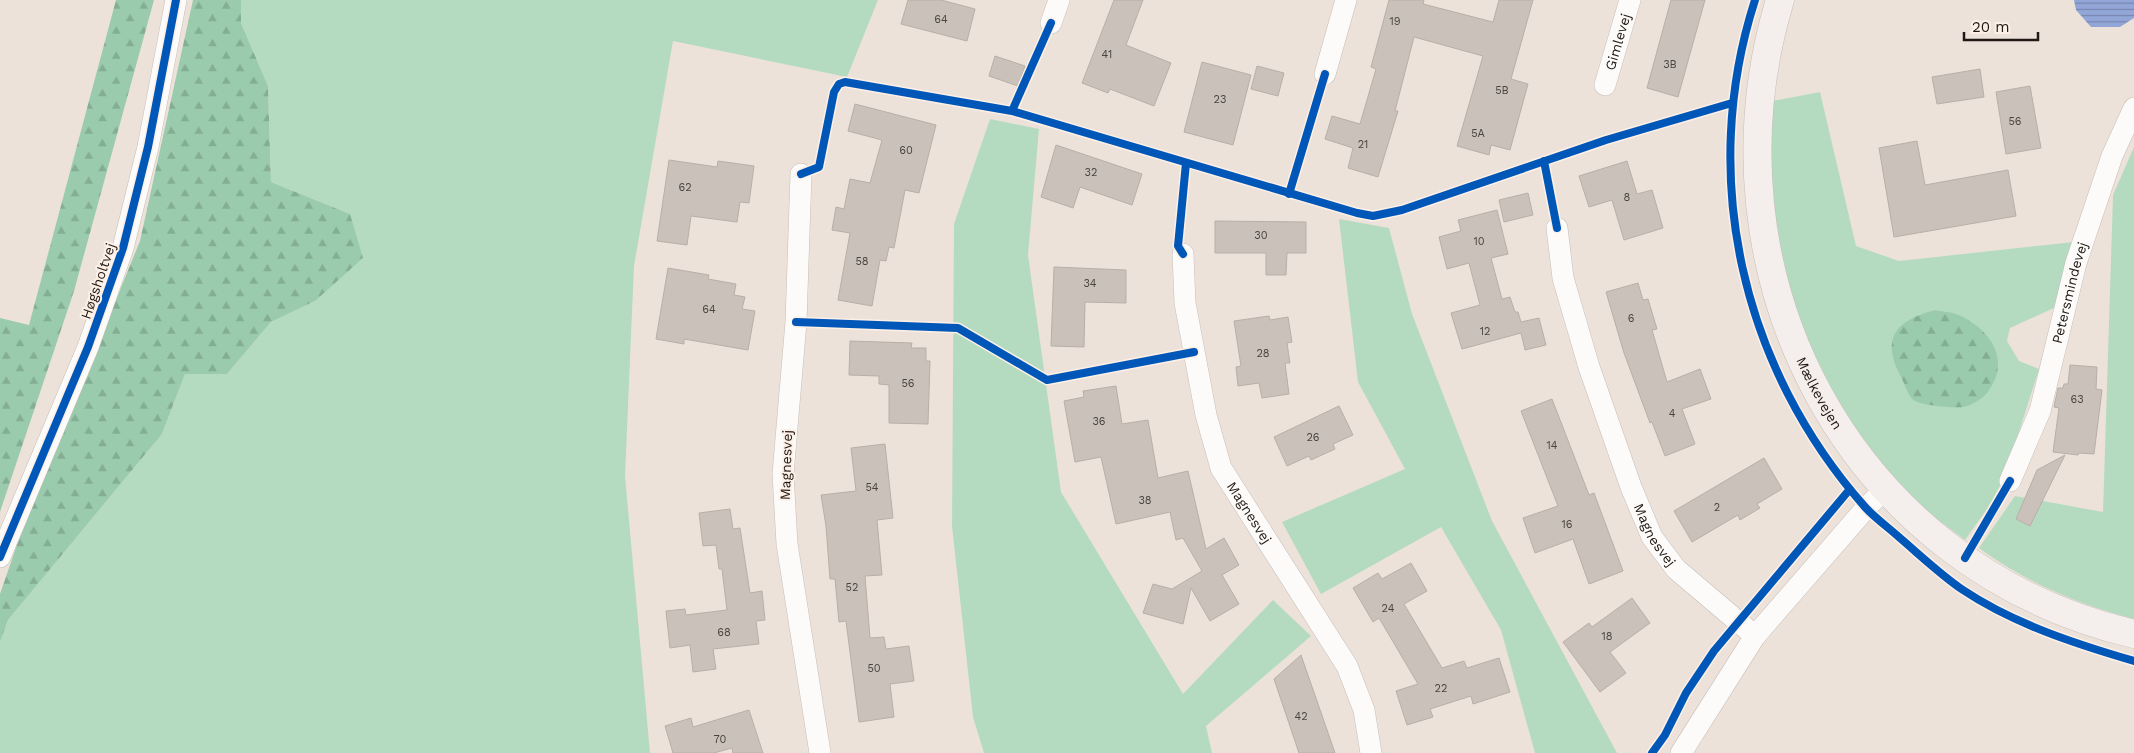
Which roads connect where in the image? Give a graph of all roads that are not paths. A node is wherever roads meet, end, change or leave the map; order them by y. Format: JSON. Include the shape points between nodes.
{"nodes":[{"id":1,"x":176,"y":0,"type":"edge"},
{"id":2,"x":1059,"y":0,"type":"edge"},
{"id":3,"x":1346,"y":0,"type":"edge"},
{"id":4,"x":1630,"y":0,"type":"edge"},
{"id":5,"x":1780,"y":0,"type":"edge"},
{"id":6,"x":1050,"y":23,"type":"dead end"},
{"id":7,"x":1325,"y":74,"type":"dead end"},
{"id":8,"x":1605,"y":85,"type":"dead end"},
{"id":9,"x":2134,"y":108,"type":"edge"},
{"id":10,"x":801,"y":174,"type":"dead end"},
{"id":11,"x":1557,"y":228,"type":"dead end"},
{"id":12,"x":1183,"y":254,"type":"dead end"},
{"id":13,"x":2010,"y":481,"type":"dead end"},
{"id":14,"x":1885,"y":489,"type":"junction"},
{"id":15,"x":0,"y":557,"type":"edge"},
{"id":16,"x":2134,"y":634,"type":"edge"},
{"id":17,"x":1756,"y":636,"type":"junction"},
{"id":18,"x":820,"y":753,"type":"edge"},
{"id":19,"x":1371,"y":753,"type":"edge"},
{"id":20,"x":1681,"y":753,"type":"edge"}],
"edges":[{"from":1,"to":15,"type":"street","name":"Høgsholtvej","via":[[148,146],[123,248],[88,347]]},
{"from":2,"to":6,"type":"street"},
{"from":3,"to":7,"type":"street"},
{"from":4,"to":8,"type":"street","name":"Gimlevej"},
{"from":5,"to":14,"type":"street","name":"Mælkevejen","via":[[1761,86],[1758,156],[1762,229],[1778,299],[1803,366],[1838,429]]},
{"from":9,"to":13,"type":"street","name":"Petersmindevej","via":[[2112,156],[2076,263],[2040,411]]},
{"from":10,"to":18,"type":"street","name":"Magnesvej","via":[[796,322],[783,474],[787,544]]},
{"from":11,"to":17,"type":"street","name":"Magnesvej","via":[[1563,278],[1589,367],[1652,537],[1676,569]]},
{"from":12,"to":19,"type":"street","name":"Magnesvej","via":[[1190,332],[1206,415],[1221,468],[1347,666],[1364,710]]},
{"from":14,"to":16,"type":"street","name":"Mælkevejen","via":[[1935,535],[2000,580],[2073,616]]},
{"from":14,"to":17,"type":"street"},
{"from":17,"to":20,"type":"street"}]}
